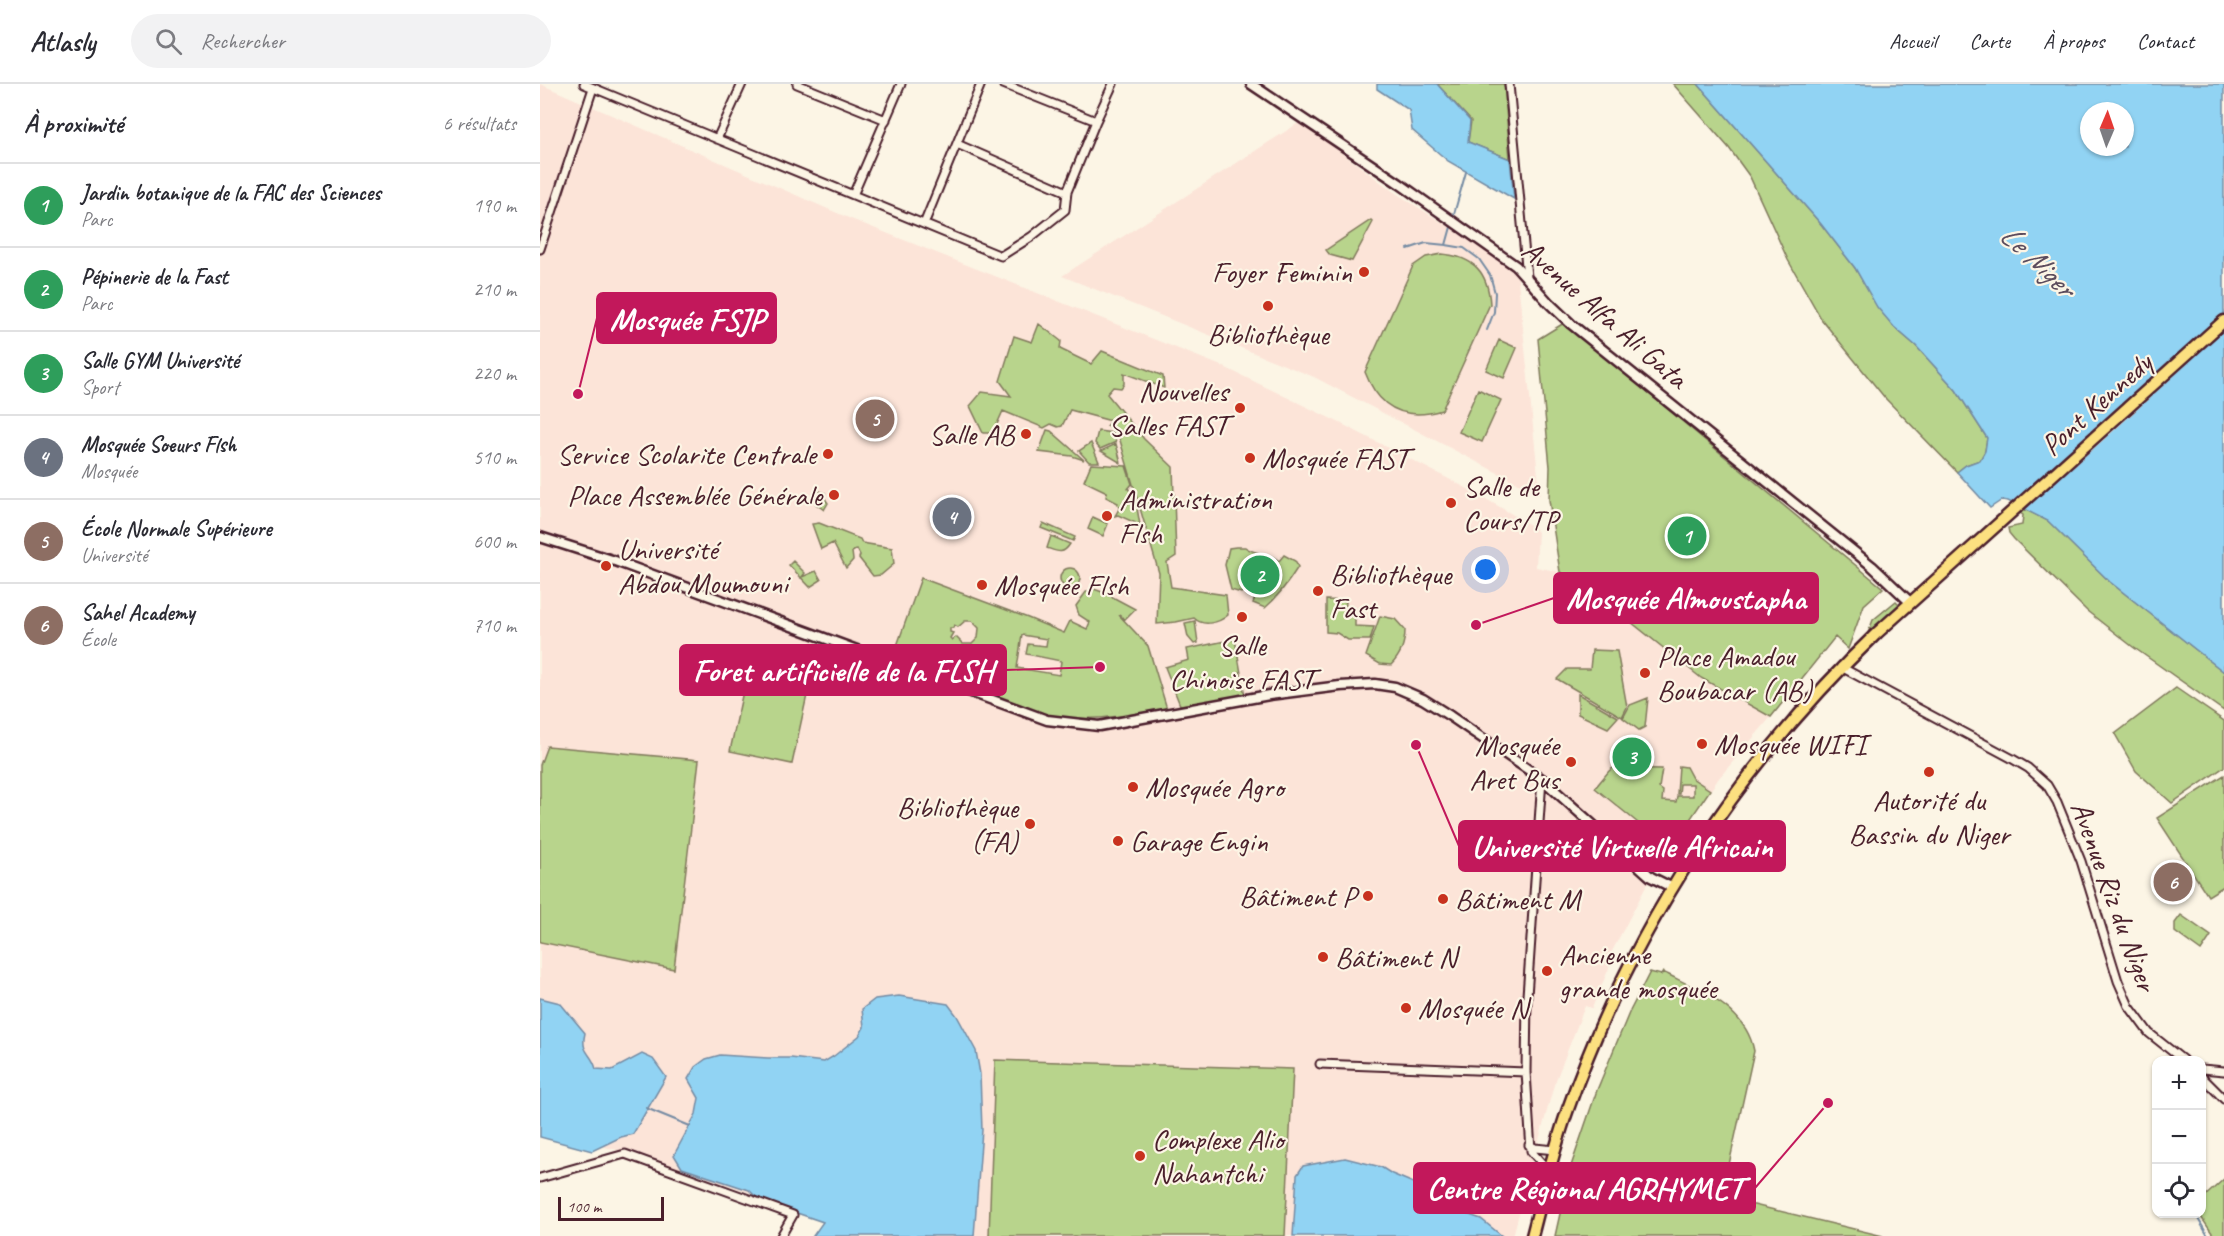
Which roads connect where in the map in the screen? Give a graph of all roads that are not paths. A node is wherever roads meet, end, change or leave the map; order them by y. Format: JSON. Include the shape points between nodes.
{"nodes":[{"id":1,"x":584,"y":84,"type":"edge"},
{"id":2,"x":742,"y":84,"type":"edge"},
{"id":3,"x":797,"y":84,"type":"edge"},
{"id":4,"x":901,"y":84,"type":"edge"},
{"id":5,"x":981,"y":84,"type":"edge"},
{"id":6,"x":1003,"y":84,"type":"edge"},
{"id":7,"x":1113,"y":84,"type":"edge"},
{"id":8,"x":1251,"y":84,"type":"edge"},
{"id":9,"x":1509,"y":84,"type":"edge"},
{"id":10,"x":593,"y":88,"type":"junction"},
{"id":11,"x":886,"y":120,"type":"junction"},
{"id":12,"x":1096,"y":121,"type":"junction"},
{"id":13,"x":717,"y":139,"type":"junction"},
{"id":14,"x":957,"y":144,"type":"junction"},
{"id":15,"x":1067,"y":192,"type":"junction"},
{"id":16,"x":853,"y":195,"type":"junction"},
{"id":17,"x":924,"y":224,"type":"junction"},
{"id":18,"x":540,"y":249,"type":"edge"},
{"id":19,"x":1527,"y":277,"type":"junction"},
{"id":20,"x":2224,"y":321,"type":"edge"},
{"id":21,"x":540,"y":537,"type":"edge"},
{"id":22,"x":1911,"y":603,"type":"junction"},
{"id":23,"x":1841,"y":667,"type":"junction"},
{"id":24,"x":1542,"y":779,"type":"junction"},
{"id":25,"x":1673,"y":888,"type":"junction"},
{"id":26,"x":2178,"y":1056,"type":"edge"},
{"id":27,"x":1320,"y":1064,"type":"dead end"},
{"id":28,"x":2206,"y":1069,"type":"edge"},
{"id":29,"x":2224,"y":1071,"type":"edge"},
{"id":30,"x":1526,"y":1072,"type":"junction"},
{"id":31,"x":2206,"y":1081,"type":"edge"},
{"id":32,"x":2224,"y":1099,"type":"edge"},
{"id":33,"x":1529,"y":1145,"type":"junction"},
{"id":34,"x":1555,"y":1150,"type":"junction"},
{"id":35,"x":540,"y":1169,"type":"edge"},
{"id":36,"x":1549,"y":1171,"type":"junction"},
{"id":37,"x":541,"y":1178,"type":"edge"},
{"id":38,"x":781,"y":1236,"type":"edge"},
{"id":39,"x":1532,"y":1236,"type":"edge"}],
"edges":[{"from":1,"to":10,"type":"street"},
{"from":2,"to":13,"type":"street"},
{"from":3,"to":11,"type":"street"},
{"from":4,"to":11,"type":"street"},
{"from":5,"to":14,"type":"street"},
{"from":6,"to":12,"type":"street"},
{"from":7,"to":12,"type":"street"},
{"from":8,"to":19,"type":"street","name":"Avenue Alfa Ali Gata","via":[[1420,198]]},
{"from":9,"to":19,"type":"street"},
{"from":10,"to":13,"type":"street"},
{"from":10,"to":18,"type":"street"},
{"from":11,"to":16,"type":"street"},
{"from":12,"to":15,"type":"street"},
{"from":13,"to":16,"type":"street"},
{"from":14,"to":15,"type":"street"},
{"from":14,"to":17,"type":"street"},
{"from":15,"to":17,"type":"street","via":[[1062,215],[1001,256]]},
{"from":16,"to":17,"type":"street"},
{"from":19,"to":22,"type":"street","name":"Avenue Alfa Ali Gata","via":[[1571,324],[1872,566]]},
{"from":20,"to":22,"type":"main road","name":"Pont Kennedy"},
{"from":21,"to":24,"type":"street","via":[[768,616],[1039,719],[1099,726],[1269,695],[1376,684],[1395,687],[1422,699]]},
{"from":22,"to":23,"type":"main road","name":"Pont Kennedy"},
{"from":23,"to":25,"type":"main road","name":"Pont Kennedy","via":[[1739,787]]},
{"from":23,"to":26,"type":"street","name":"Avenue Riz du Niger","via":[[2011,758],[2047,785],[2078,852],[2129,1006],[2149,1033]]},
{"from":24,"to":25,"type":"street","via":[[1651,877]]},
{"from":24,"to":30,"type":"street","via":[[1527,996]]},
{"from":25,"to":34,"type":"main road","name":"Pont Kennedy","via":[[1597,1035]]},
{"from":27,"to":30,"type":"street"},
{"from":28,"to":29,"type":"street"},
{"from":30,"to":33,"type":"street"},
{"from":31,"to":32,"type":"street"},
{"from":33,"to":34,"type":"street"},
{"from":33,"to":36,"type":"street"},
{"from":34,"to":36,"type":"main road","name":"Pont Kennedy"},
{"from":35,"to":37,"type":"street"},
{"from":36,"to":39,"type":"main road","name":"Pont Kennedy"},
{"from":37,"to":38,"type":"street","via":[[625,1154],[793,1215]]}]}
